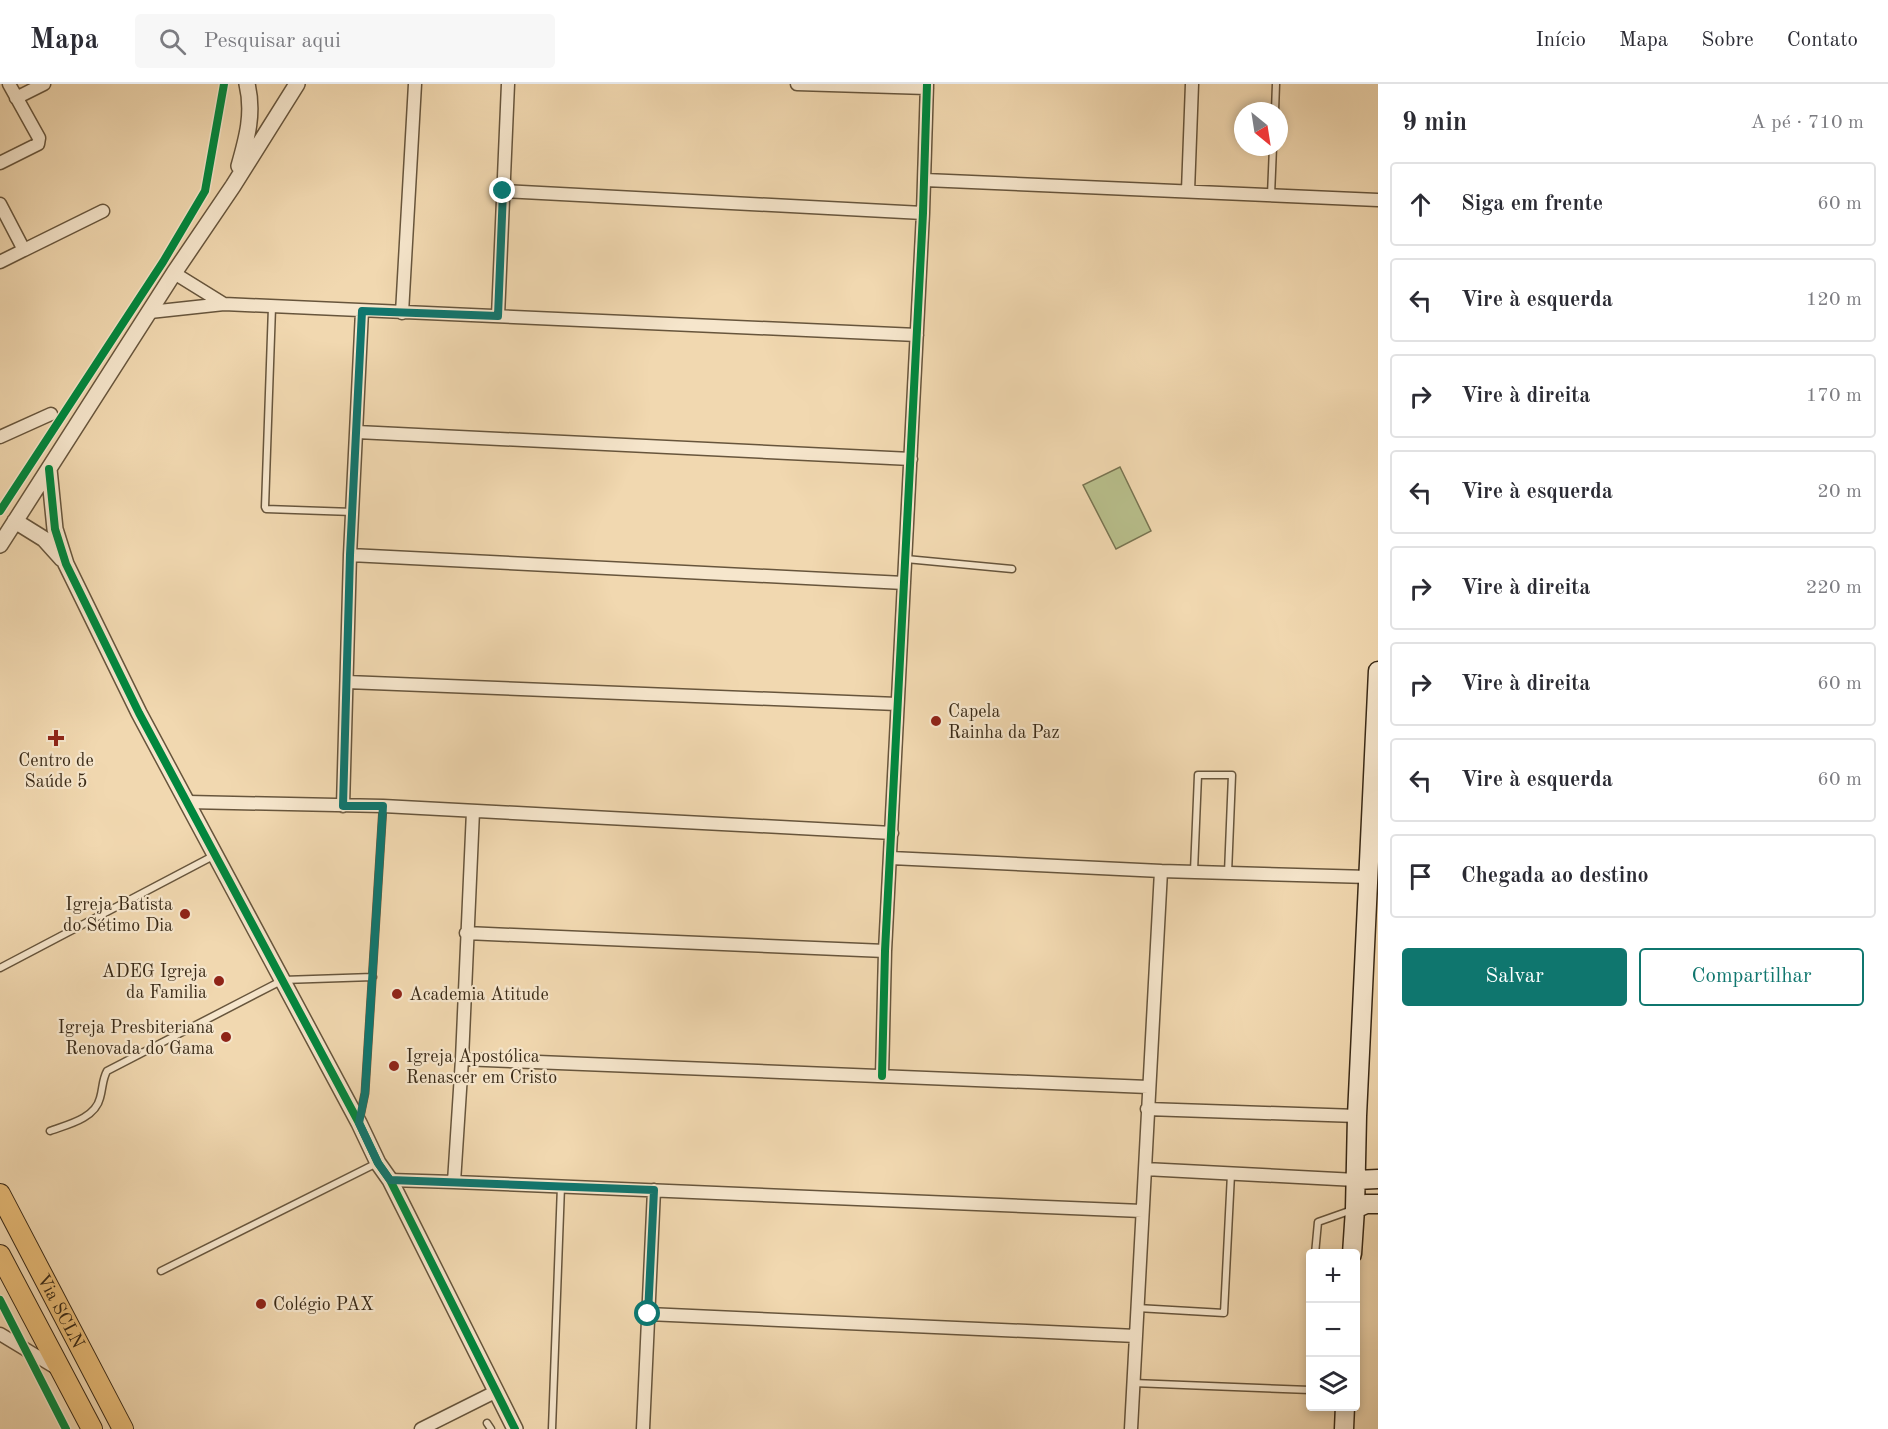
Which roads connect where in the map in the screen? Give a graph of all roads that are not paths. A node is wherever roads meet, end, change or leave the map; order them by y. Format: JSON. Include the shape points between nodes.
{"nodes":[{"id":1,"x":9,"y":84,"type":"edge"},
{"id":2,"x":44,"y":84,"type":"edge"},
{"id":3,"x":248,"y":84,"type":"edge"},
{"id":4,"x":297,"y":84,"type":"edge"},
{"id":5,"x":415,"y":84,"type":"edge"},
{"id":6,"x":508,"y":84,"type":"edge"},
{"id":7,"x":797,"y":84,"type":"edge"},
{"id":8,"x":1192,"y":84,"type":"edge"},
{"id":9,"x":1276,"y":84,"type":"edge"},
{"id":10,"x":927,"y":86,"type":"edge"},
{"id":11,"x":16,"y":98,"type":"junction"},
{"id":12,"x":1275,"y":102,"type":"edge"},
{"id":13,"x":1273,"y":156,"type":"edge"},
{"id":14,"x":0,"y":163,"type":"edge"},
{"id":15,"x":925,"y":180,"type":"junction"},
{"id":16,"x":233,"y":186,"type":"junction"},
{"id":17,"x":1188,"y":190,"type":"junction"},
{"id":18,"x":503,"y":191,"type":"junction"},
{"id":19,"x":1271,"y":195,"type":"junction"},
{"id":20,"x":1378,"y":200,"type":"edge"},
{"id":21,"x":0,"y":204,"type":"edge"},
{"id":22,"x":103,"y":211,"type":"dead end"},
{"id":23,"x":923,"y":213,"type":"junction"},
{"id":24,"x":24,"y":250,"type":"junction"},
{"id":25,"x":0,"y":262,"type":"edge"},
{"id":26,"x":174,"y":273,"type":"junction"},
{"id":27,"x":224,"y":304,"type":"junction"},
{"id":28,"x":272,"y":307,"type":"junction"},
{"id":29,"x":362,"y":311,"type":"junction"},
{"id":30,"x":150,"y":312,"type":"junction"},
{"id":31,"x":402,"y":313,"type":"junction"},
{"id":32,"x":498,"y":316,"type":"junction"},
{"id":33,"x":917,"y":335,"type":"junction"},
{"id":34,"x":51,"y":414,"type":"dead end"},
{"id":35,"x":357,"y":432,"type":"junction"},
{"id":36,"x":0,"y":437,"type":"edge"},
{"id":37,"x":911,"y":459,"type":"junction"},
{"id":38,"x":49,"y":468,"type":"junction"},
{"id":39,"x":352,"y":512,"type":"junction"},
{"id":40,"x":15,"y":521,"type":"junction"},
{"id":41,"x":0,"y":545,"type":"edge"},
{"id":42,"x":350,"y":555,"type":"junction"},
{"id":43,"x":905,"y":559,"type":"junction"},
{"id":44,"x":66,"y":564,"type":"junction"},
{"id":45,"x":1012,"y":569,"type":"dead end"},
{"id":46,"x":904,"y":583,"type":"junction"},
{"id":47,"x":1378,"y":671,"type":"edge"},
{"id":48,"x":347,"y":682,"type":"junction"},
{"id":49,"x":897,"y":704,"type":"junction"},
{"id":50,"x":1377,"y":730,"type":"edge"},
{"id":51,"x":188,"y":802,"type":"junction"},
{"id":52,"x":343,"y":806,"type":"junction"},
{"id":53,"x":383,"y":806,"type":"junction"},
{"id":54,"x":473,"y":811,"type":"junction"},
{"id":55,"x":892,"y":833,"type":"junction"},
{"id":56,"x":216,"y":855,"type":"junction"},
{"id":57,"x":891,"y":858,"type":"junction"},
{"id":58,"x":1161,"y":871,"type":"junction"},
{"id":59,"x":1194,"y":872,"type":"junction"},
{"id":60,"x":1228,"y":873,"type":"junction"},
{"id":61,"x":1369,"y":877,"type":"junction"},
{"id":62,"x":466,"y":933,"type":"junction"},
{"id":63,"x":885,"y":951,"type":"junction"},
{"id":64,"x":0,"y":969,"type":"edge"},
{"id":65,"x":373,"y":977,"type":"junction"},
{"id":66,"x":283,"y":980,"type":"junction"},
{"id":67,"x":462,"y":1059,"type":"junction"},
{"id":68,"x":882,"y":1076,"type":"junction"},
{"id":69,"x":1148,"y":1087,"type":"junction"},
{"id":70,"x":1148,"y":1109,"type":"junction"},
{"id":71,"x":1357,"y":1116,"type":"junction"},
{"id":72,"x":359,"y":1123,"type":"junction"},
{"id":73,"x":50,"y":1131,"type":"dead end"},
{"id":74,"x":378,"y":1163,"type":"junction"},
{"id":75,"x":1145,"y":1169,"type":"junction"},
{"id":76,"x":1231,"y":1174,"type":"junction"},
{"id":77,"x":1378,"y":1179,"type":"edge"},
{"id":78,"x":390,"y":1180,"type":"junction"},
{"id":79,"x":1356,"y":1180,"type":"junction"},
{"id":80,"x":454,"y":1182,"type":"junction"},
{"id":81,"x":561,"y":1186,"type":"junction"},
{"id":82,"x":654,"y":1190,"type":"junction"},
{"id":83,"x":0,"y":1194,"type":"edge"},
{"id":84,"x":1378,"y":1204,"type":"edge"},
{"id":85,"x":1355,"y":1209,"type":"junction"},
{"id":86,"x":1142,"y":1211,"type":"junction"},
{"id":87,"x":1316,"y":1249,"type":"edge"},
{"id":88,"x":1352,"y":1249,"type":"edge"},
{"id":89,"x":0,"y":1255,"type":"edge"},
{"id":90,"x":36,"y":1264,"type":"junction"},
{"id":91,"x":161,"y":1271,"type":"dead end"},
{"id":92,"x":13,"y":1280,"type":"junction"},
{"id":93,"x":1137,"y":1308,"type":"junction"},
{"id":94,"x":648,"y":1314,"type":"junction"},
{"id":95,"x":0,"y":1334,"type":"edge"},
{"id":96,"x":1136,"y":1336,"type":"junction"},
{"id":97,"x":62,"y":1372,"type":"junction"},
{"id":98,"x":1134,"y":1383,"type":"junction"},
{"id":99,"x":1306,"y":1390,"type":"edge"},
{"id":100,"x":497,"y":1391,"type":"junction"},
{"id":101,"x":1345,"y":1411,"type":"edge"},
{"id":102,"x":92,"y":1429,"type":"edge"},
{"id":103,"x":123,"y":1429,"type":"edge"},
{"id":104,"x":421,"y":1429,"type":"edge"},
{"id":105,"x":515,"y":1429,"type":"edge"},
{"id":106,"x":552,"y":1429,"type":"edge"},
{"id":107,"x":643,"y":1429,"type":"edge"},
{"id":108,"x":1131,"y":1429,"type":"edge"},
{"id":109,"x":1344,"y":1429,"type":"edge"}],
"edges":[{"from":1,"to":11,"type":"street"},
{"from":2,"to":11,"type":"street"},
{"from":3,"to":16,"type":"street","via":[[250,124]]},
{"from":4,"to":16,"type":"street"},
{"from":5,"to":31,"type":"street"},
{"from":6,"to":18,"type":"street"},
{"from":7,"to":10,"type":"street"},
{"from":8,"to":17,"type":"street"},
{"from":9,"to":12,"type":"lane"},
{"from":10,"to":15,"type":"street"},
{"from":11,"to":14,"type":"street","via":[[39,138],[38,144]]},
{"from":13,"to":19,"type":"lane"},
{"from":15,"to":17,"type":"street"},
{"from":15,"to":23,"type":"street"},
{"from":16,"to":26,"type":"street"},
{"from":17,"to":19,"type":"street"},
{"from":18,"to":23,"type":"street"},
{"from":18,"to":32,"type":"street"},
{"from":19,"to":20,"type":"street"},
{"from":21,"to":24,"type":"street"},
{"from":22,"to":24,"type":"street"},
{"from":23,"to":33,"type":"street"},
{"from":24,"to":25,"type":"street"},
{"from":26,"to":27,"type":"street"},
{"from":26,"to":30,"type":"street"},
{"from":27,"to":28,"type":"street"},
{"from":27,"to":30,"type":"street"},
{"from":28,"to":29,"type":"street"},
{"from":28,"to":39,"type":"lane","via":[[265,507]]},
{"from":29,"to":31,"type":"street"},
{"from":29,"to":35,"type":"street"},
{"from":30,"to":38,"type":"street"},
{"from":31,"to":32,"type":"street"},
{"from":32,"to":33,"type":"street"},
{"from":33,"to":37,"type":"street"},
{"from":34,"to":36,"type":"street"},
{"from":35,"to":37,"type":"street"},
{"from":35,"to":39,"type":"street"},
{"from":37,"to":43,"type":"street"},
{"from":38,"to":40,"type":"street"},
{"from":38,"to":44,"type":"street","via":[[55,530]]},
{"from":39,"to":42,"type":"street"},
{"from":40,"to":41,"type":"street"},
{"from":40,"to":44,"type":"street","via":[[44,539]]},
{"from":42,"to":46,"type":"street"},
{"from":42,"to":48,"type":"street"},
{"from":43,"to":45,"type":"lane"},
{"from":43,"to":46,"type":"street"},
{"from":44,"to":51,"type":"street","via":[[139,713]]},
{"from":46,"to":49,"type":"street"},
{"from":47,"to":50,"type":"main road"},
{"from":48,"to":49,"type":"street"},
{"from":48,"to":52,"type":"street"},
{"from":49,"to":55,"type":"street"},
{"from":50,"to":61,"type":"main road"},
{"from":51,"to":52,"type":"street"},
{"from":51,"to":56,"type":"street"},
{"from":52,"to":53,"type":"street"},
{"from":53,"to":54,"type":"street"},
{"from":53,"to":65,"type":"lane"},
{"from":54,"to":55,"type":"street"},
{"from":54,"to":62,"type":"street"},
{"from":55,"to":57,"type":"street"},
{"from":56,"to":64,"type":"lane"},
{"from":56,"to":66,"type":"street"},
{"from":57,"to":58,"type":"street"},
{"from":57,"to":63,"type":"street"},
{"from":58,"to":59,"type":"street"},
{"from":58,"to":69,"type":"street"},
{"from":59,"to":60,"type":"street"},
{"from":59,"to":60,"type":"lane","via":[[1198,775],[1224,775],[1232,776]]},
{"from":60,"to":61,"type":"street"},
{"from":61,"to":71,"type":"main road"},
{"from":62,"to":63,"type":"street"},
{"from":62,"to":67,"type":"street"},
{"from":63,"to":68,"type":"street"},
{"from":65,"to":66,"type":"lane"},
{"from":65,"to":72,"type":"lane","via":[[365,1093]]},
{"from":66,"to":72,"type":"street"},
{"from":66,"to":73,"type":"lane","via":[[108,1071],[102,1080],[100,1101],[89,1114]]},
{"from":67,"to":68,"type":"street"},
{"from":67,"to":80,"type":"street"},
{"from":68,"to":69,"type":"street"},
{"from":69,"to":70,"type":"street"},
{"from":70,"to":71,"type":"street"},
{"from":70,"to":75,"type":"street"},
{"from":71,"to":79,"type":"main road"},
{"from":72,"to":74,"type":"street"},
{"from":74,"to":78,"type":"street"},
{"from":74,"to":91,"type":"lane"},
{"from":75,"to":76,"type":"street"},
{"from":75,"to":86,"type":"street"},
{"from":76,"to":79,"type":"street"},
{"from":76,"to":93,"type":"lane","via":[[1224,1313]]},
{"from":77,"to":79,"type":"main road"},
{"from":78,"to":80,"type":"street"},
{"from":78,"to":100,"type":"street"},
{"from":79,"to":85,"type":"main road"},
{"from":80,"to":81,"type":"street"},
{"from":81,"to":82,"type":"street"},
{"from":81,"to":106,"type":"lane"},
{"from":82,"to":86,"type":"street"},
{"from":82,"to":94,"type":"street"},
{"from":83,"to":90,"type":"main road","name":"Via SCLN"},
{"from":84,"to":85,"type":"main road"},
{"from":85,"to":87,"type":"lane","via":[[1318,1222]]},
{"from":85,"to":88,"type":"main road"},
{"from":86,"to":93,"type":"street"},
{"from":89,"to":92,"type":"main road","name":"Via SCLN"},
{"from":90,"to":92,"type":"main road"},
{"from":90,"to":103,"type":"main road","name":"Via SCLN"},
{"from":92,"to":97,"type":"main road","name":"Via SCLN"},
{"from":93,"to":96,"type":"street"},
{"from":94,"to":96,"type":"street"},
{"from":94,"to":107,"type":"street"},
{"from":95,"to":97,"type":"street"},
{"from":96,"to":98,"type":"street"},
{"from":97,"to":102,"type":"main road","name":"Via SCLN"},
{"from":98,"to":99,"type":"lane"},
{"from":98,"to":108,"type":"street"},
{"from":100,"to":104,"type":"street"},
{"from":100,"to":105,"type":"street"},
{"from":101,"to":109,"type":"main road"}]}
